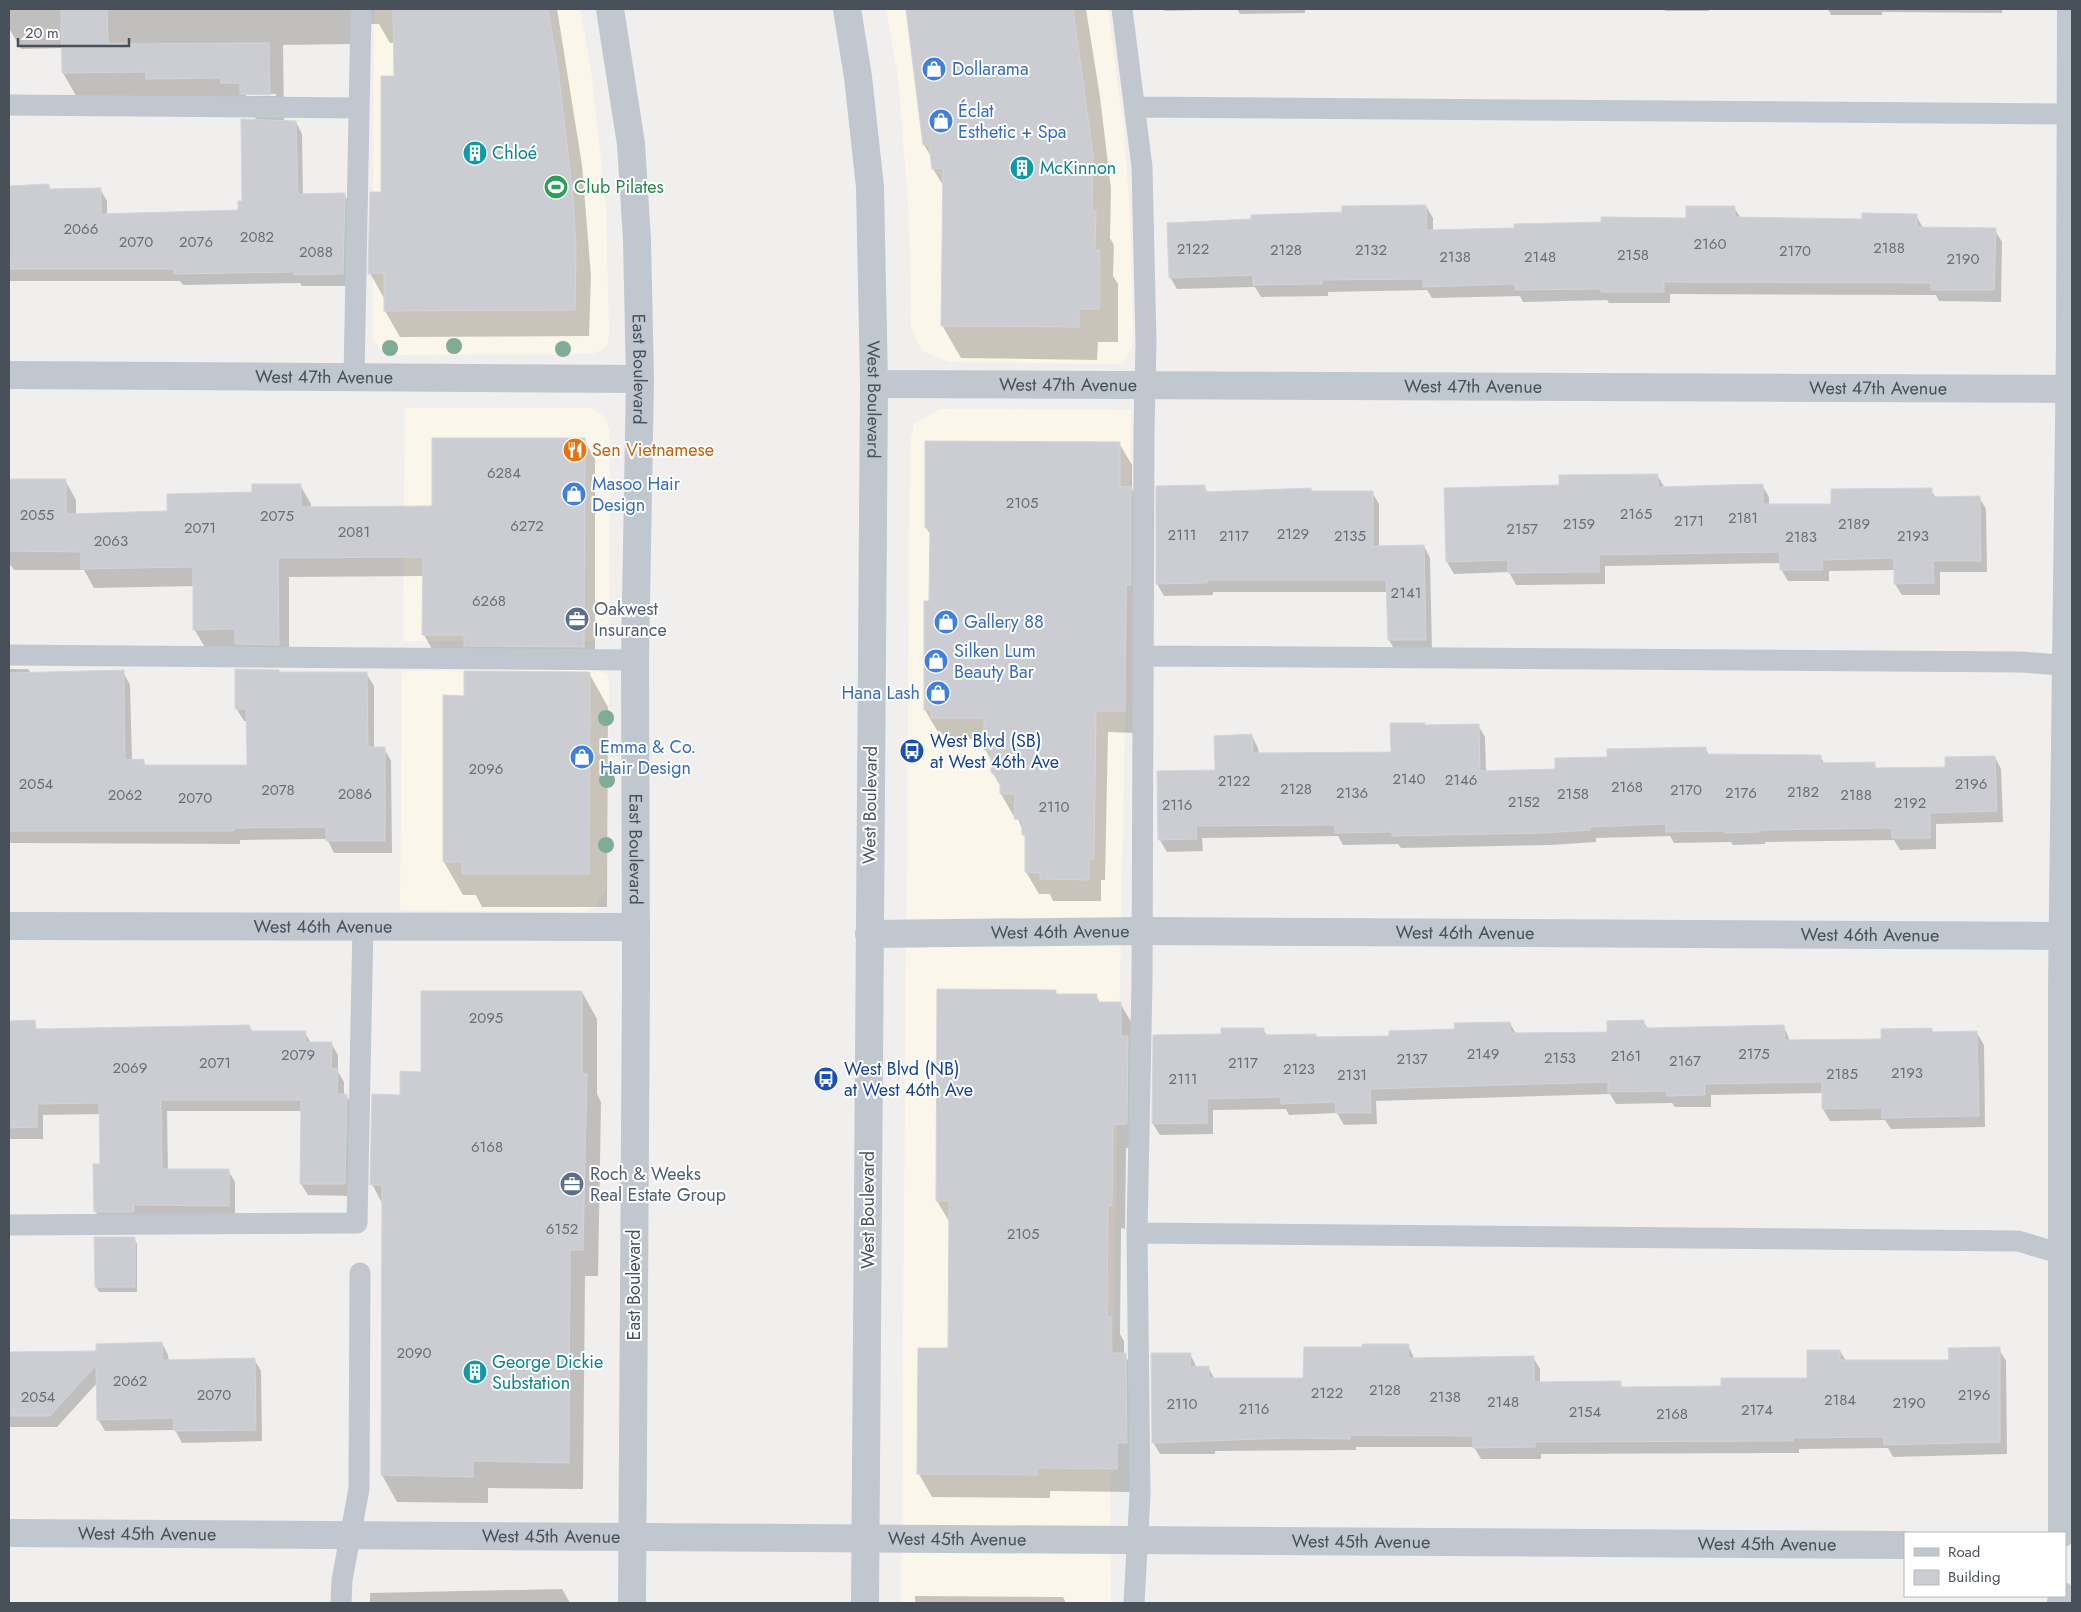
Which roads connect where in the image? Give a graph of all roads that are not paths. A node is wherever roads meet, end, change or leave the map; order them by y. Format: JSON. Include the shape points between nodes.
{"nodes":[{"id":1,"x":360,"y":9,"type":"edge"},
{"id":2,"x":610,"y":9,"type":"edge"},
{"id":3,"x":847,"y":9,"type":"edge"},
{"id":4,"x":1122,"y":9,"type":"edge"},
{"id":5,"x":2071,"y":9,"type":"edge"},
{"id":6,"x":9,"y":105,"type":"edge"},
{"id":7,"x":1136,"y":107,"type":"junction"},
{"id":8,"x":359,"y":108,"type":"junction"},
{"id":9,"x":2070,"y":114,"type":"junction"},
{"id":10,"x":9,"y":375,"type":"edge"},
{"id":11,"x":354,"y":377,"type":"junction"},
{"id":12,"x":640,"y":379,"type":"junction"},
{"id":13,"x":874,"y":384,"type":"junction"},
{"id":14,"x":1146,"y":386,"type":"junction"},
{"id":15,"x":2071,"y":389,"type":"edge"},
{"id":16,"x":9,"y":655,"type":"edge"},
{"id":17,"x":1144,"y":656,"type":"junction"},
{"id":18,"x":635,"y":660,"type":"junction"},
{"id":19,"x":2068,"y":666,"type":"edge"},
{"id":20,"x":9,"y":926,"type":"edge"},
{"id":21,"x":363,"y":926,"type":"junction"},
{"id":22,"x":636,"y":927,"type":"junction"},
{"id":23,"x":1142,"y":931,"type":"junction"},
{"id":24,"x":869,"y":934,"type":"junction"},
{"id":25,"x":2062,"y":936,"type":"junction"},
{"id":26,"x":9,"y":1224,"type":"edge"},
{"id":27,"x":1137,"y":1233,"type":"junction"},
{"id":28,"x":2067,"y":1255,"type":"edge"},
{"id":29,"x":360,"y":1273,"type":"dead end"},
{"id":30,"x":2062,"y":1532,"type":"edge"},
{"id":31,"x":9,"y":1533,"type":"edge"},
{"id":32,"x":351,"y":1535,"type":"junction"},
{"id":33,"x":633,"y":1537,"type":"junction"},
{"id":34,"x":866,"y":1539,"type":"junction"},
{"id":35,"x":1138,"y":1540,"type":"junction"},
{"id":36,"x":1904,"y":1545,"type":"edge"},
{"id":37,"x":342,"y":1603,"type":"edge"},
{"id":38,"x":632,"y":1603,"type":"edge"},
{"id":39,"x":865,"y":1603,"type":"edge"},
{"id":40,"x":1134,"y":1603,"type":"edge"}],
"edges":[{"from":1,"to":8,"type":"lane"},
{"from":2,"to":12,"type":"street","name":"East Boulevard","via":[[631,144]]},
{"from":3,"to":13,"type":"street","name":"West Boulevard","via":[[870,188]]},
{"from":4,"to":7,"type":"lane"},
{"from":5,"to":9,"type":"street"},
{"from":6,"to":8,"type":"lane"},
{"from":7,"to":9,"type":"lane"},
{"from":7,"to":14,"type":"lane","via":[[1142,167]]},
{"from":8,"to":11,"type":"lane"},
{"from":9,"to":15,"type":"street"},
{"from":10,"to":11,"type":"street","name":"West 47th Avenue"},
{"from":11,"to":12,"type":"street","name":"West 47th Avenue"},
{"from":12,"to":18,"type":"street","name":"East Boulevard"},
{"from":13,"to":14,"type":"street","name":"West 47th Avenue"},
{"from":13,"to":24,"type":"street","name":"West Boulevard"},
{"from":14,"to":15,"type":"street","name":"West 47th Avenue"},
{"from":14,"to":17,"type":"lane"},
{"from":15,"to":19,"type":"street"},
{"from":16,"to":18,"type":"lane"},
{"from":17,"to":19,"type":"lane","via":[[2022,662]]},
{"from":17,"to":23,"type":"lane"},
{"from":18,"to":22,"type":"street","name":"East Boulevard"},
{"from":19,"to":25,"type":"street"},
{"from":20,"to":21,"type":"street","name":"West 46th Avenue"},
{"from":21,"to":22,"type":"street","name":"West 46th Avenue"},
{"from":21,"to":26,"type":"lane","via":[[357,1223]]},
{"from":22,"to":33,"type":"street","name":"East Boulevard"},
{"from":23,"to":24,"type":"street","name":"West 46th Avenue"},
{"from":23,"to":25,"type":"street","name":"West 46th Avenue"},
{"from":23,"to":27,"type":"lane"},
{"from":24,"to":34,"type":"street","name":"West Boulevard"},
{"from":25,"to":28,"type":"street"},
{"from":27,"to":28,"type":"lane","via":[[2018,1241]]},
{"from":27,"to":35,"type":"lane"},
{"from":28,"to":30,"type":"street"},
{"from":29,"to":32,"type":"lane","via":[[359,1489]]},
{"from":31,"to":32,"type":"street","name":"West 45th Avenue"},
{"from":32,"to":33,"type":"street","name":"West 45th Avenue"},
{"from":32,"to":37,"type":"lane","via":[[342,1580]]},
{"from":33,"to":34,"type":"street","name":"West 45th Avenue"},
{"from":33,"to":38,"type":"street","name":"East Boulevard"},
{"from":34,"to":35,"type":"street","name":"West 45th Avenue"},
{"from":34,"to":39,"type":"street","name":"West Boulevard"},
{"from":35,"to":36,"type":"street","name":"West 45th Avenue"},
{"from":35,"to":40,"type":"lane"}]}
